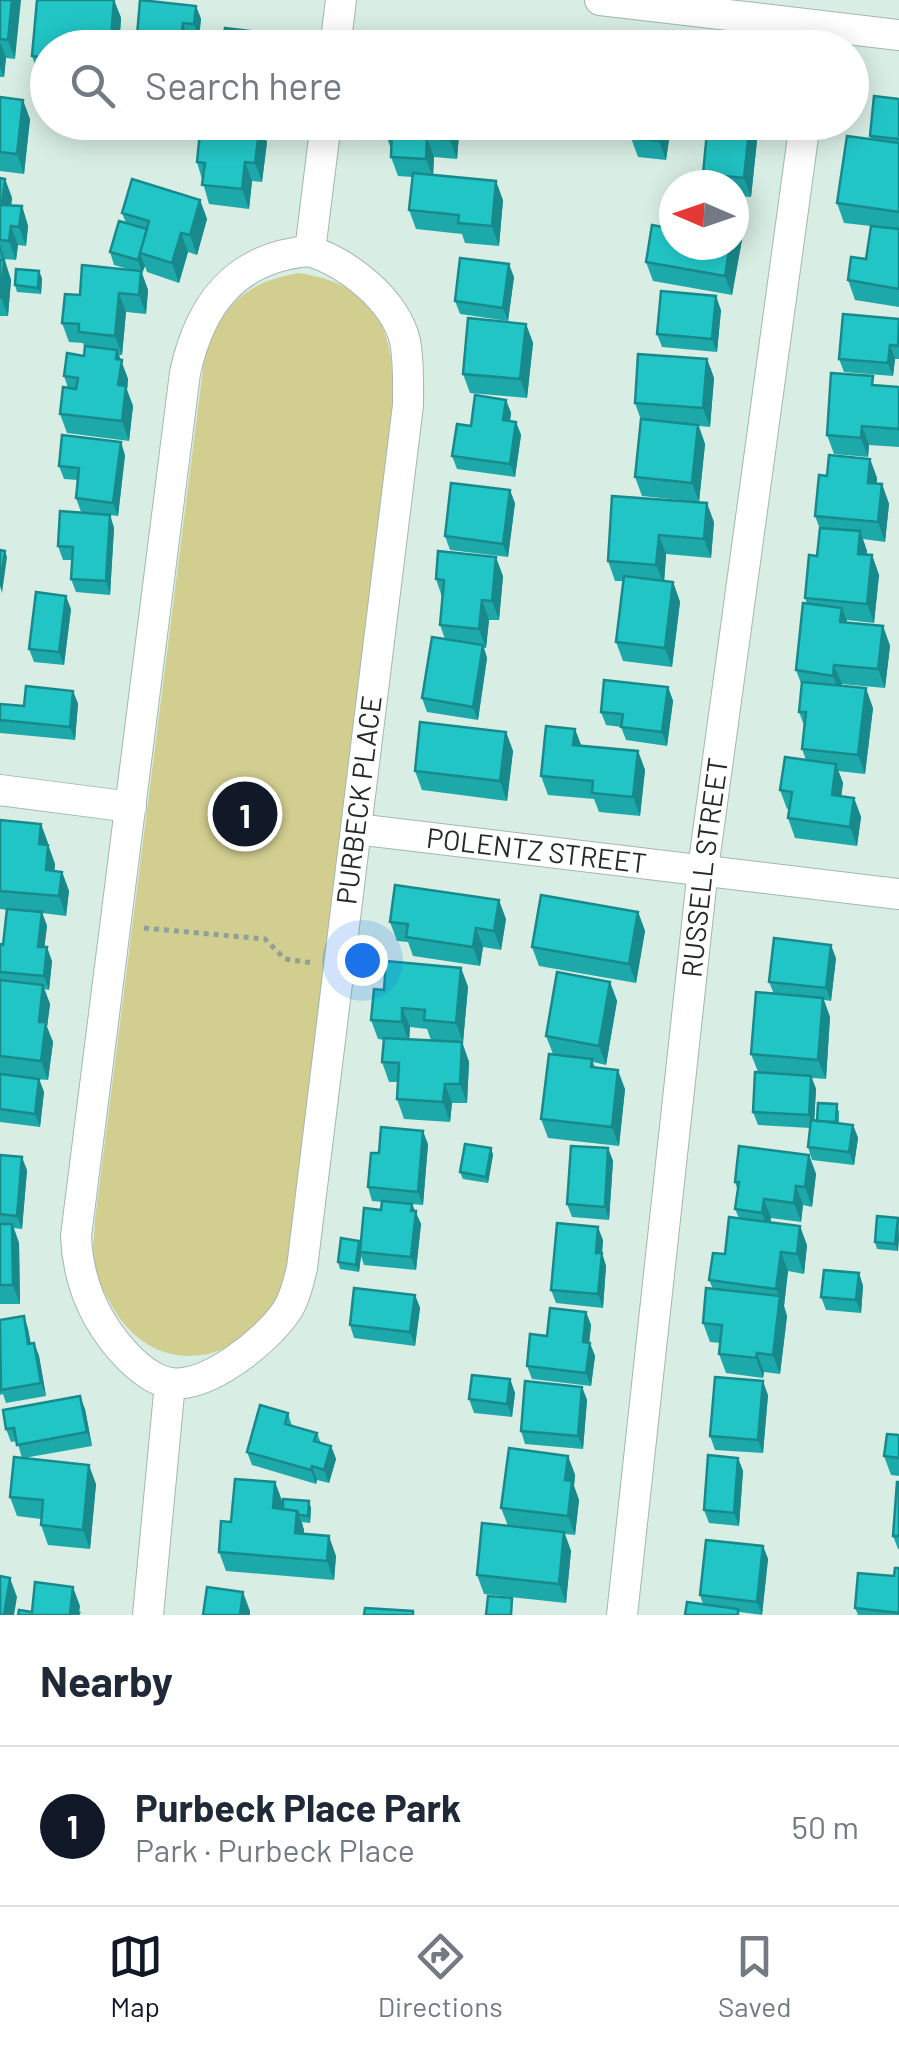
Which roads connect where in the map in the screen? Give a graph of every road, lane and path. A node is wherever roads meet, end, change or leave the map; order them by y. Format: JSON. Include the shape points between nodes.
{"nodes":[{"id":1,"x":341,"y":0,"type":"edge"},
{"id":2,"x":600,"y":0,"type":"edge"},
{"id":3,"x":819,"y":24,"type":"edge"},
{"id":4,"x":337,"y":30,"type":"edge"},
{"id":5,"x":863,"y":30,"type":"edge"},
{"id":6,"x":869,"y":31,"type":"edge"},
{"id":7,"x":899,"y":35,"type":"edge"},
{"id":8,"x":324,"y":140,"type":"edge"},
{"id":9,"x":803,"y":140,"type":"edge"},
{"id":10,"x":310,"y":251,"type":"junction"},
{"id":11,"x":0,"y":790,"type":"edge"},
{"id":12,"x":131,"y":806,"type":"junction"},
{"id":13,"x":356,"y":828,"type":"junction"},
{"id":14,"x":703,"y":869,"type":"junction"},
{"id":15,"x":899,"y":894,"type":"edge"},
{"id":16,"x":116,"y":925,"type":"junction"},
{"id":17,"x":338,"y":967,"type":"junction"},
{"id":18,"x":170,"y":1383,"type":"junction"},
{"id":19,"x":148,"y":1615,"type":"edge"},
{"id":20,"x":622,"y":1615,"type":"edge"}],
"edges":[{"from":1,"to":4,"type":"street"},
{"from":2,"to":3,"type":"street"},
{"from":3,"to":5,"type":"street"},
{"from":6,"to":7,"type":"street"},
{"from":8,"to":10,"type":"street"},
{"from":9,"to":14,"type":"street","name":"RUSSELL STREET"},
{"from":10,"to":12,"type":"street","via":[[279,255],[226,286],[192,338]]},
{"from":10,"to":13,"type":"street","name":"PURBECK PLACE","via":[[341,264],[391,312],[409,368]]},
{"from":11,"to":12,"type":"street"},
{"from":12,"to":16,"type":"street"},
{"from":13,"to":14,"type":"street","name":"POLENTZ STREET"},
{"from":13,"to":17,"type":"street","name":"PURBECK PLACE"},
{"from":14,"to":15,"type":"street","name":"POLENTZ STREET"},
{"from":14,"to":20,"type":"street","name":"RUSSELL STREET"},
{"from":16,"to":17,"type":"path","via":[[265,939],[285,960]]},
{"from":16,"to":18,"type":"street","via":[[77,1265],[114,1342],[151,1376]]},
{"from":17,"to":18,"type":"street","name":"PURBECK PLACE","via":[[297,1290],[248,1350],[203,1377]]},
{"from":18,"to":19,"type":"street"}]}
